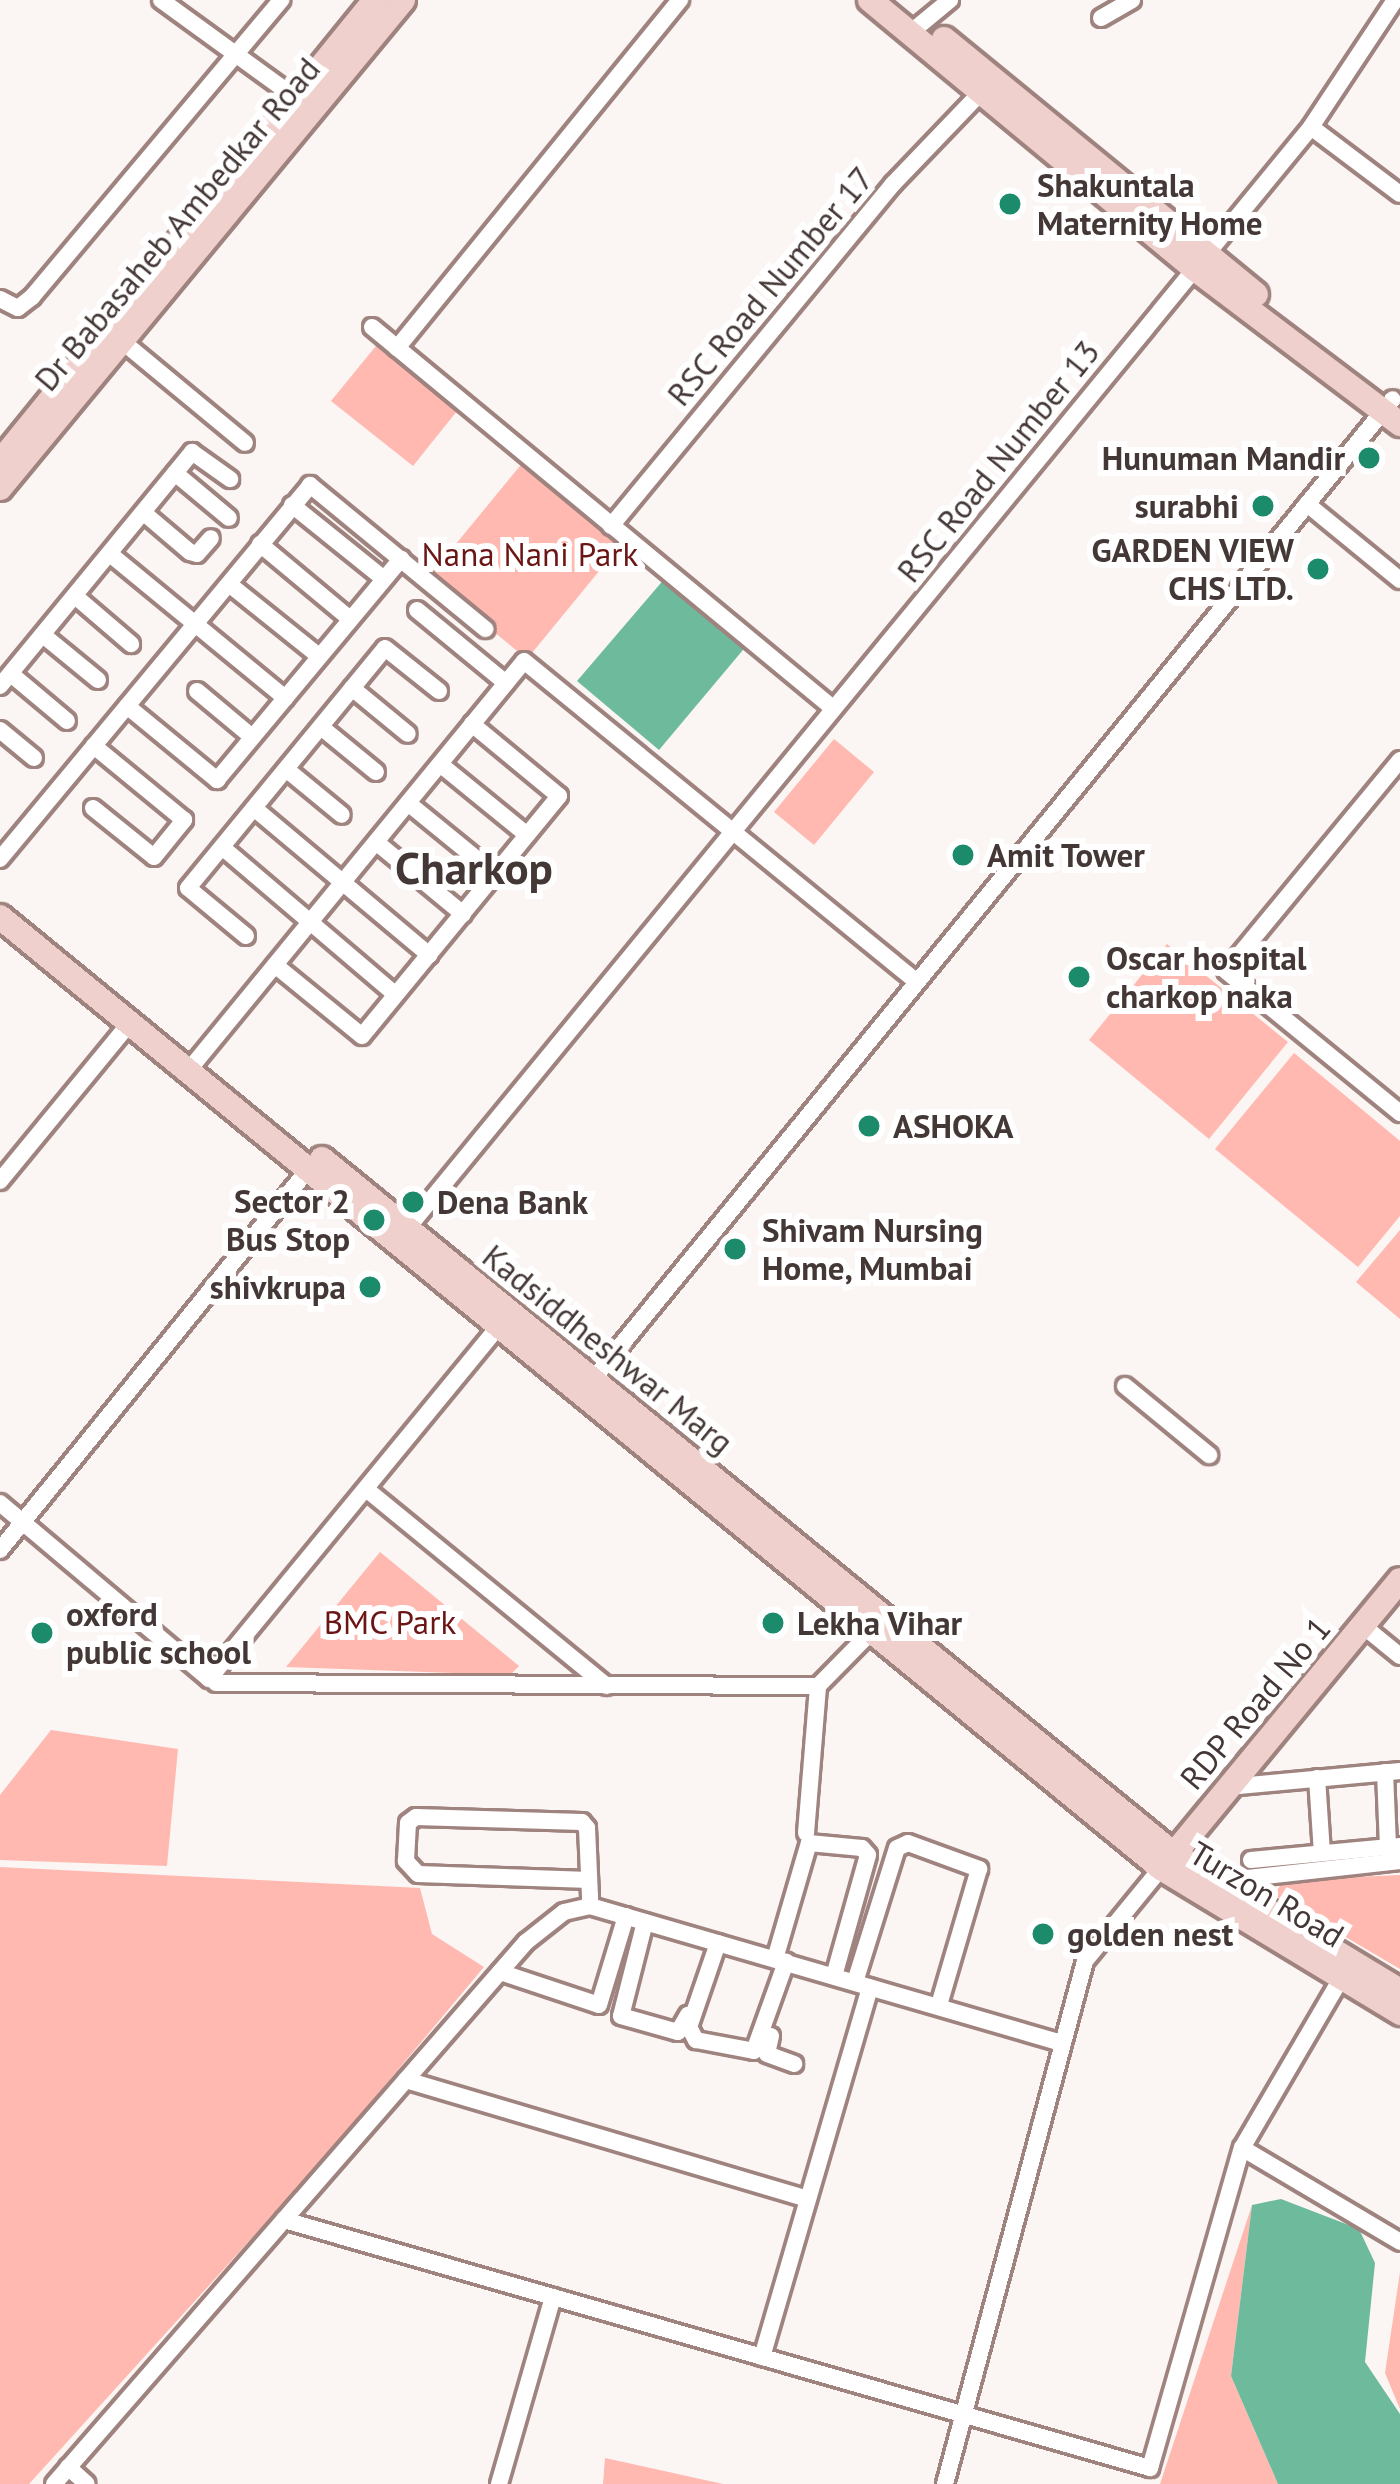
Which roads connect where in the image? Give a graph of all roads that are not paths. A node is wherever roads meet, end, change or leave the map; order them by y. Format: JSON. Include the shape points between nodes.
{"nodes":[{"id":1,"x":161,"y":0,"type":"edge"},
{"id":2,"x":281,"y":0,"type":"edge"},
{"id":3,"x":403,"y":0,"type":"edge"},
{"id":4,"x":680,"y":0,"type":"edge"},
{"id":5,"x":869,"y":0,"type":"edge"},
{"id":6,"x":895,"y":0,"type":"edge"},
{"id":7,"x":950,"y":0,"type":"edge"},
{"id":8,"x":1132,"y":0,"type":"edge"},
{"id":9,"x":1395,"y":0,"type":"edge"},
{"id":10,"x":376,"y":9,"type":"edge"},
{"id":11,"x":1101,"y":18,"type":"dead end"},
{"id":12,"x":915,"y":26,"type":"junction"},
{"id":13,"x":232,"y":59,"type":"junction"},
{"id":14,"x":988,"y":85,"type":"junction"},
{"id":15,"x":307,"y":107,"type":"junction"},
{"id":16,"x":1311,"y":127,"type":"junction"},
{"id":17,"x":1400,"y":194,"type":"edge"},
{"id":18,"x":1200,"y":262,"type":"junction"},
{"id":19,"x":0,"y":299,"type":"edge"},
{"id":20,"x":372,"y":327,"type":"dead end"},
{"id":21,"x":115,"y":334,"type":"junction"},
{"id":22,"x":397,"y":348,"type":"junction"},
{"id":23,"x":1395,"y":409,"type":"edge"},
{"id":24,"x":29,"y":439,"type":"junction"},
{"id":25,"x":245,"y":442,"type":"dead end"},
{"id":26,"x":0,"y":462,"type":"edge"},
{"id":27,"x":175,"y":473,"type":"junction"},
{"id":28,"x":230,"y":479,"type":"dead end"},
{"id":29,"x":0,"y":488,"type":"edge"},
{"id":30,"x":1307,"y":504,"type":"junction"},
{"id":31,"x":292,"y":506,"type":"junction"},
{"id":32,"x":144,"y":513,"type":"junction"},
{"id":33,"x":229,"y":518,"type":"dead end"},
{"id":34,"x":610,"y":526,"type":"junction"},
{"id":35,"x":211,"y":538,"type":"dead end"},
{"id":36,"x":260,"y":544,"type":"junction"},
{"id":37,"x":110,"y":554,"type":"junction"},
{"id":38,"x":401,"y":560,"type":"junction"},
{"id":39,"x":384,"y":580,"type":"junction"},
{"id":40,"x":1400,"y":580,"type":"edge"},
{"id":41,"x":229,"y":584,"type":"junction"},
{"id":42,"x":75,"y":596,"type":"junction"},
{"id":43,"x":417,"y":610,"type":"dead end"},
{"id":44,"x":350,"y":619,"type":"junction"},
{"id":45,"x":194,"y":625,"type":"junction"},
{"id":46,"x":485,"y":629,"type":"dead end"},
{"id":47,"x":44,"y":634,"type":"junction"},
{"id":48,"x":131,"y":644,"type":"dead end"},
{"id":49,"x":320,"y":656,"type":"junction"},
{"id":50,"x":5,"y":680,"type":"edge"},
{"id":51,"x":98,"y":680,"type":"dead end"},
{"id":52,"x":506,"y":683,"type":"junction"},
{"id":53,"x":352,"y":688,"type":"junction"},
{"id":54,"x":197,"y":691,"type":"dead end"},
{"id":55,"x":439,"y":691,"type":"dead end"},
{"id":56,"x":285,"y":698,"type":"junction"},
{"id":57,"x":127,"y":706,"type":"junction"},
{"id":58,"x":834,"y":709,"type":"junction"},
{"id":59,"x":67,"y":721,"type":"dead end"},
{"id":60,"x":472,"y":724,"type":"junction"},
{"id":61,"x":321,"y":727,"type":"junction"},
{"id":62,"x":0,"y":730,"type":"edge"},
{"id":63,"x":408,"y":734,"type":"dead end"},
{"id":64,"x":252,"y":737,"type":"junction"},
{"id":65,"x":94,"y":746,"type":"junction"},
{"id":66,"x":34,"y":758,"type":"dead end"},
{"id":67,"x":1400,"y":760,"type":"edge"},
{"id":68,"x":440,"y":764,"type":"junction"},
{"id":69,"x":286,"y":769,"type":"junction"},
{"id":70,"x":376,"y":772,"type":"dead end"},
{"id":71,"x":408,"y":803,"type":"junction"},
{"id":72,"x":93,"y":808,"type":"dead end"},
{"id":73,"x":254,"y":808,"type":"junction"},
{"id":74,"x":343,"y":815,"type":"dead end"},
{"id":75,"x":733,"y":832,"type":"junction"},
{"id":76,"x":527,"y":835,"type":"junction"},
{"id":77,"x":376,"y":842,"type":"junction"},
{"id":78,"x":222,"y":847,"type":"junction"},
{"id":79,"x":0,"y":859,"type":"edge"},
{"id":80,"x":495,"y":874,"type":"junction"},
{"id":81,"x":344,"y":881,"type":"junction"},
{"id":82,"x":0,"y":896,"type":"edge"},
{"id":83,"x":463,"y":914,"type":"junction"},
{"id":84,"x":0,"y":916,"type":"edge"},
{"id":85,"x":310,"y":922,"type":"junction"},
{"id":86,"x":246,"y":936,"type":"dead end"},
{"id":87,"x":429,"y":955,"type":"junction"},
{"id":88,"x":275,"y":965,"type":"junction"},
{"id":89,"x":916,"y":982,"type":"junction"},
{"id":90,"x":396,"y":995,"type":"junction"},
{"id":91,"x":130,"y":1023,"type":"junction"},
{"id":92,"x":194,"y":1065,"type":"junction"},
{"id":93,"x":1400,"y":1113,"type":"edge"},
{"id":94,"x":314,"y":1163,"type":"junction"},
{"id":95,"x":0,"y":1181,"type":"edge"},
{"id":96,"x":402,"y":1235,"type":"junction"},
{"id":97,"x":505,"y":1319,"type":"junction"},
{"id":98,"x":587,"y":1386,"type":"junction"},
{"id":99,"x":1125,"y":1387,"type":"dead end"},
{"id":100,"x":1209,"y":1455,"type":"dead end"},
{"id":101,"x":366,"y":1489,"type":"junction"},
{"id":102,"x":0,"y":1503,"type":"edge"},
{"id":103,"x":23,"y":1522,"type":"junction"},
{"id":104,"x":0,"y":1550,"type":"edge"},
{"id":105,"x":1400,"y":1580,"type":"edge"},
{"id":106,"x":1362,"y":1625,"type":"junction"},
{"id":107,"x":872,"y":1631,"type":"junction"},
{"id":108,"x":1400,"y":1656,"type":"edge"},
{"id":109,"x":216,"y":1683,"type":"dead end"},
{"id":110,"x":608,"y":1686,"type":"junction"},
{"id":111,"x":818,"y":1686,"type":"junction"},
{"id":112,"x":1393,"y":1771,"type":"edge"},
{"id":113,"x":1317,"y":1778,"type":"junction"},
{"id":114,"x":1228,"y":1787,"type":"junction"},
{"id":115,"x":806,"y":1833,"type":"dead end"},
{"id":116,"x":1396,"y":1851,"type":"edge"},
{"id":117,"x":1322,"y":1853,"type":"junction"},
{"id":118,"x":1251,"y":1860,"type":"dead end"},
{"id":119,"x":1168,"y":1861,"type":"junction"},
{"id":120,"x":589,"y":1880,"type":"junction"},
{"id":121,"x":1219,"y":1882,"type":"junction"},
{"id":122,"x":590,"y":1906,"type":"junction"},
{"id":123,"x":626,"y":1916,"type":"junction"},
{"id":124,"x":645,"y":1922,"type":"junction"},
{"id":125,"x":715,"y":1942,"type":"junction"},
{"id":126,"x":785,"y":1962,"type":"junction"},
{"id":127,"x":1346,"y":1970,"type":"junction"},
{"id":128,"x":500,"y":1972,"type":"junction"},
{"id":129,"x":834,"y":1976,"type":"junction"},
{"id":130,"x":862,"y":1984,"type":"junction"},
{"id":131,"x":1400,"y":1991,"type":"edge"},
{"id":132,"x":939,"y":2005,"type":"junction"},
{"id":133,"x":1400,"y":2013,"type":"edge"},
{"id":134,"x":1063,"y":2043,"type":"junction"},
{"id":135,"x":794,"y":2064,"type":"dead end"},
{"id":136,"x":406,"y":2080,"type":"junction"},
{"id":137,"x":1242,"y":2148,"type":"junction"},
{"id":138,"x":808,"y":2199,"type":"junction"},
{"id":139,"x":284,"y":2220,"type":"junction"},
{"id":140,"x":1400,"y":2242,"type":"edge"},
{"id":141,"x":553,"y":2296,"type":"junction"},
{"id":142,"x":762,"y":2357,"type":"junction"},
{"id":143,"x":963,"y":2414,"type":"junction"},
{"id":144,"x":68,"y":2468,"type":"junction"},
{"id":145,"x":54,"y":2484,"type":"edge"},
{"id":146,"x":87,"y":2484,"type":"edge"},
{"id":147,"x":499,"y":2484,"type":"edge"},
{"id":148,"x":945,"y":2484,"type":"edge"}],
"edges":[{"from":1,"to":13,"type":"street"},
{"from":2,"to":13,"type":"street"},
{"from":3,"to":10,"type":"street","name":"Dr Babasaheb Ambedkar Road"},
{"from":4,"to":22,"type":"street"},
{"from":5,"to":12,"type":"street"},
{"from":6,"to":12,"type":"street"},
{"from":7,"to":12,"type":"street"},
{"from":8,"to":11,"type":"street"},
{"from":9,"to":16,"type":"street","name":"RSC Road Number 13"},
{"from":10,"to":15,"type":"street","name":"Dr Babasaheb Ambedkar Road"},
{"from":12,"to":14,"type":"street"},
{"from":13,"to":15,"type":"street"},
{"from":13,"to":19,"type":"street","via":[[32,297],[18,308]]},
{"from":14,"to":18,"type":"street"},
{"from":14,"to":34,"type":"street","name":"RSC Road Number 17","via":[[893,184]]},
{"from":15,"to":21,"type":"street","name":"Dr Babasaheb Ambedkar Road"},
{"from":16,"to":17,"type":"street"},
{"from":16,"to":18,"type":"street","name":"RSC Road Number 13"},
{"from":18,"to":23,"type":"street"},
{"from":18,"to":58,"type":"street","name":"RSC Road Number 13"},
{"from":20,"to":22,"type":"street"},
{"from":21,"to":24,"type":"street","name":"Dr Babasaheb Ambedkar Road"},
{"from":21,"to":25,"type":"street"},
{"from":22,"to":34,"type":"street"},
{"from":23,"to":30,"type":"street"},
{"from":24,"to":26,"type":"street","name":"Dr Babasaheb Ambedkar Road"},
{"from":24,"to":29,"type":"street","name":"Dr Babasaheb Ambedkar Road"},
{"from":27,"to":28,"type":"street","via":[[195,451]]},
{"from":27,"to":32,"type":"street"},
{"from":27,"to":33,"type":"street"},
{"from":30,"to":40,"type":"street"},
{"from":30,"to":89,"type":"street"},
{"from":31,"to":36,"type":"street"},
{"from":31,"to":38,"type":"street","via":[[310,484]]},
{"from":31,"to":39,"type":"street"},
{"from":32,"to":35,"type":"street","via":[[190,552]]},
{"from":32,"to":37,"type":"street"},
{"from":34,"to":58,"type":"street"},
{"from":36,"to":41,"type":"street"},
{"from":36,"to":44,"type":"street"},
{"from":37,"to":42,"type":"street"},
{"from":37,"to":45,"type":"street"},
{"from":38,"to":39,"type":"street"},
{"from":38,"to":46,"type":"street"},
{"from":39,"to":44,"type":"street"},
{"from":41,"to":45,"type":"street"},
{"from":41,"to":49,"type":"street"},
{"from":42,"to":47,"type":"street"},
{"from":42,"to":48,"type":"street"},
{"from":43,"to":52,"type":"street"},
{"from":44,"to":49,"type":"street"},
{"from":45,"to":56,"type":"street"},
{"from":45,"to":57,"type":"street"},
{"from":47,"to":50,"type":"street"},
{"from":47,"to":51,"type":"street"},
{"from":49,"to":56,"type":"street"},
{"from":50,"to":59,"type":"street"},
{"from":52,"to":60,"type":"street"},
{"from":52,"to":75,"type":"street","via":[[524,661]]},
{"from":53,"to":55,"type":"street","via":[[385,648]]},
{"from":53,"to":61,"type":"street"},
{"from":53,"to":63,"type":"street"},
{"from":54,"to":64,"type":"street"},
{"from":56,"to":64,"type":"street"},
{"from":57,"to":64,"type":"street","via":[[217,781]]},
{"from":57,"to":65,"type":"street"},
{"from":58,"to":75,"type":"street","name":"RSC Road Number 13"},
{"from":60,"to":68,"type":"street"},
{"from":60,"to":76,"type":"street","via":[[559,796]]},
{"from":61,"to":69,"type":"street"},
{"from":61,"to":70,"type":"street"},
{"from":62,"to":66,"type":"street"},
{"from":65,"to":72,"type":"street","via":[[184,820],[154,857]]},
{"from":65,"to":79,"type":"street"},
{"from":67,"to":93,"type":"street","via":[[1226,971]]},
{"from":68,"to":71,"type":"street"},
{"from":68,"to":76,"type":"street"},
{"from":69,"to":73,"type":"street"},
{"from":69,"to":74,"type":"street"},
{"from":71,"to":77,"type":"street"},
{"from":71,"to":80,"type":"street"},
{"from":73,"to":78,"type":"street"},
{"from":73,"to":81,"type":"street"},
{"from":75,"to":89,"type":"street"},
{"from":75,"to":96,"type":"street","name":"RSC Road Number 13"},
{"from":76,"to":80,"type":"street"},
{"from":77,"to":81,"type":"street"},
{"from":77,"to":83,"type":"street"},
{"from":78,"to":85,"type":"street"},
{"from":78,"to":86,"type":"street","via":[[188,888]]},
{"from":80,"to":83,"type":"street"},
{"from":81,"to":85,"type":"street"},
{"from":81,"to":87,"type":"street"},
{"from":82,"to":92,"type":"street","name":"Kadsiddheshwar Marg"},
{"from":83,"to":87,"type":"street"},
{"from":84,"to":91,"type":"street","name":"Kadsiddheshwar Marg"},
{"from":85,"to":88,"type":"street"},
{"from":85,"to":90,"type":"street"},
{"from":87,"to":90,"type":"street"},
{"from":88,"to":90,"type":"street","via":[[362,1036]]},
{"from":88,"to":92,"type":"street"},
{"from":89,"to":98,"type":"street"},
{"from":91,"to":92,"type":"street","name":"Kadsiddheshwar Marg"},
{"from":91,"to":95,"type":"street"},
{"from":92,"to":94,"type":"street","name":"Kadsiddheshwar Marg"},
{"from":94,"to":96,"type":"street","name":"Kadsiddheshwar Marg"},
{"from":94,"to":103,"type":"street"},
{"from":96,"to":97,"type":"street","name":"Kadsiddheshwar Marg"},
{"from":97,"to":98,"type":"street","name":"Kadsiddheshwar Marg"},
{"from":97,"to":101,"type":"street"},
{"from":98,"to":107,"type":"street","name":"Kadsiddheshwar Marg"},
{"from":98,"to":119,"type":"street","name":"Kadsiddheshwar Marg"},
{"from":99,"to":100,"type":"street"},
{"from":101,"to":103,"type":"street","via":[[209,1679]]},
{"from":101,"to":110,"type":"street"},
{"from":102,"to":103,"type":"street"},
{"from":103,"to":104,"type":"street"},
{"from":105,"to":106,"type":"street","name":"RDP Road No 1"},
{"from":106,"to":108,"type":"street"},
{"from":106,"to":114,"type":"street","name":"RDP Road No 1"},
{"from":107,"to":111,"type":"street"},
{"from":107,"to":119,"type":"street","name":"Kadsiddheshwar Marg"},
{"from":109,"to":110,"type":"street"},
{"from":110,"to":111,"type":"street"},
{"from":111,"to":115,"type":"street"},
{"from":112,"to":113,"type":"street"},
{"from":112,"to":116,"type":"street"},
{"from":113,"to":114,"type":"street"},
{"from":113,"to":117,"type":"street"},
{"from":114,"to":119,"type":"street","name":"RDP Road No 1"},
{"from":116,"to":117,"type":"street"},
{"from":116,"to":121,"type":"street"},
{"from":117,"to":118,"type":"street"},
{"from":119,"to":121,"type":"street","name":"Turzon Road"},
{"from":119,"to":127,"type":"street","name":"Turzon Road"},
{"from":119,"to":134,"type":"street","via":[[1085,1960]]},
{"from":120,"to":120,"type":"street","via":[[586,1828],[574,1819],[409,1823],[406,1861],[418,1874]]},
{"from":120,"to":122,"type":"street"},
{"from":121,"to":127,"type":"street","name":"Turzon Road"},
{"from":122,"to":123,"type":"street"},
{"from":122,"to":128,"type":"street","via":[[564,1912]]},
{"from":123,"to":124,"type":"street"},
{"from":123,"to":128,"type":"street","via":[[599,2006]]},
{"from":124,"to":125,"type":"street"},
{"from":124,"to":125,"type":"street","via":[[623,2018],[682,2031]]},
{"from":125,"to":126,"type":"street"},
{"from":125,"to":126,"type":"street","via":[[689,2027],[696,2039],[754,2051]]},
{"from":126,"to":129,"type":"street"},
{"from":126,"to":129,"type":"street","via":[[809,1843],[862,1848],[867,1859]]},
{"from":126,"to":135,"type":"street","via":[[767,2051]]},
{"from":127,"to":131,"type":"street","name":"Turzon Road"},
{"from":127,"to":133,"type":"street","name":"Turzon Road"},
{"from":127,"to":137,"type":"street"},
{"from":128,"to":136,"type":"street"},
{"from":129,"to":130,"type":"street"},
{"from":130,"to":132,"type":"street"},
{"from":130,"to":132,"type":"street","via":[[897,1848],[908,1843],[979,1869]]},
{"from":130,"to":138,"type":"street"},
{"from":132,"to":134,"type":"street"},
{"from":134,"to":143,"type":"street"},
{"from":136,"to":138,"type":"street"},
{"from":136,"to":139,"type":"street"},
{"from":137,"to":140,"type":"street"},
{"from":137,"to":143,"type":"street","via":[[1150,2468]]},
{"from":138,"to":142,"type":"street"},
{"from":139,"to":141,"type":"street"},
{"from":139,"to":144,"type":"street"},
{"from":141,"to":142,"type":"street"},
{"from":141,"to":147,"type":"street"},
{"from":142,"to":143,"type":"street"},
{"from":143,"to":148,"type":"street"},
{"from":144,"to":145,"type":"street"},
{"from":144,"to":146,"type":"street"}]}
